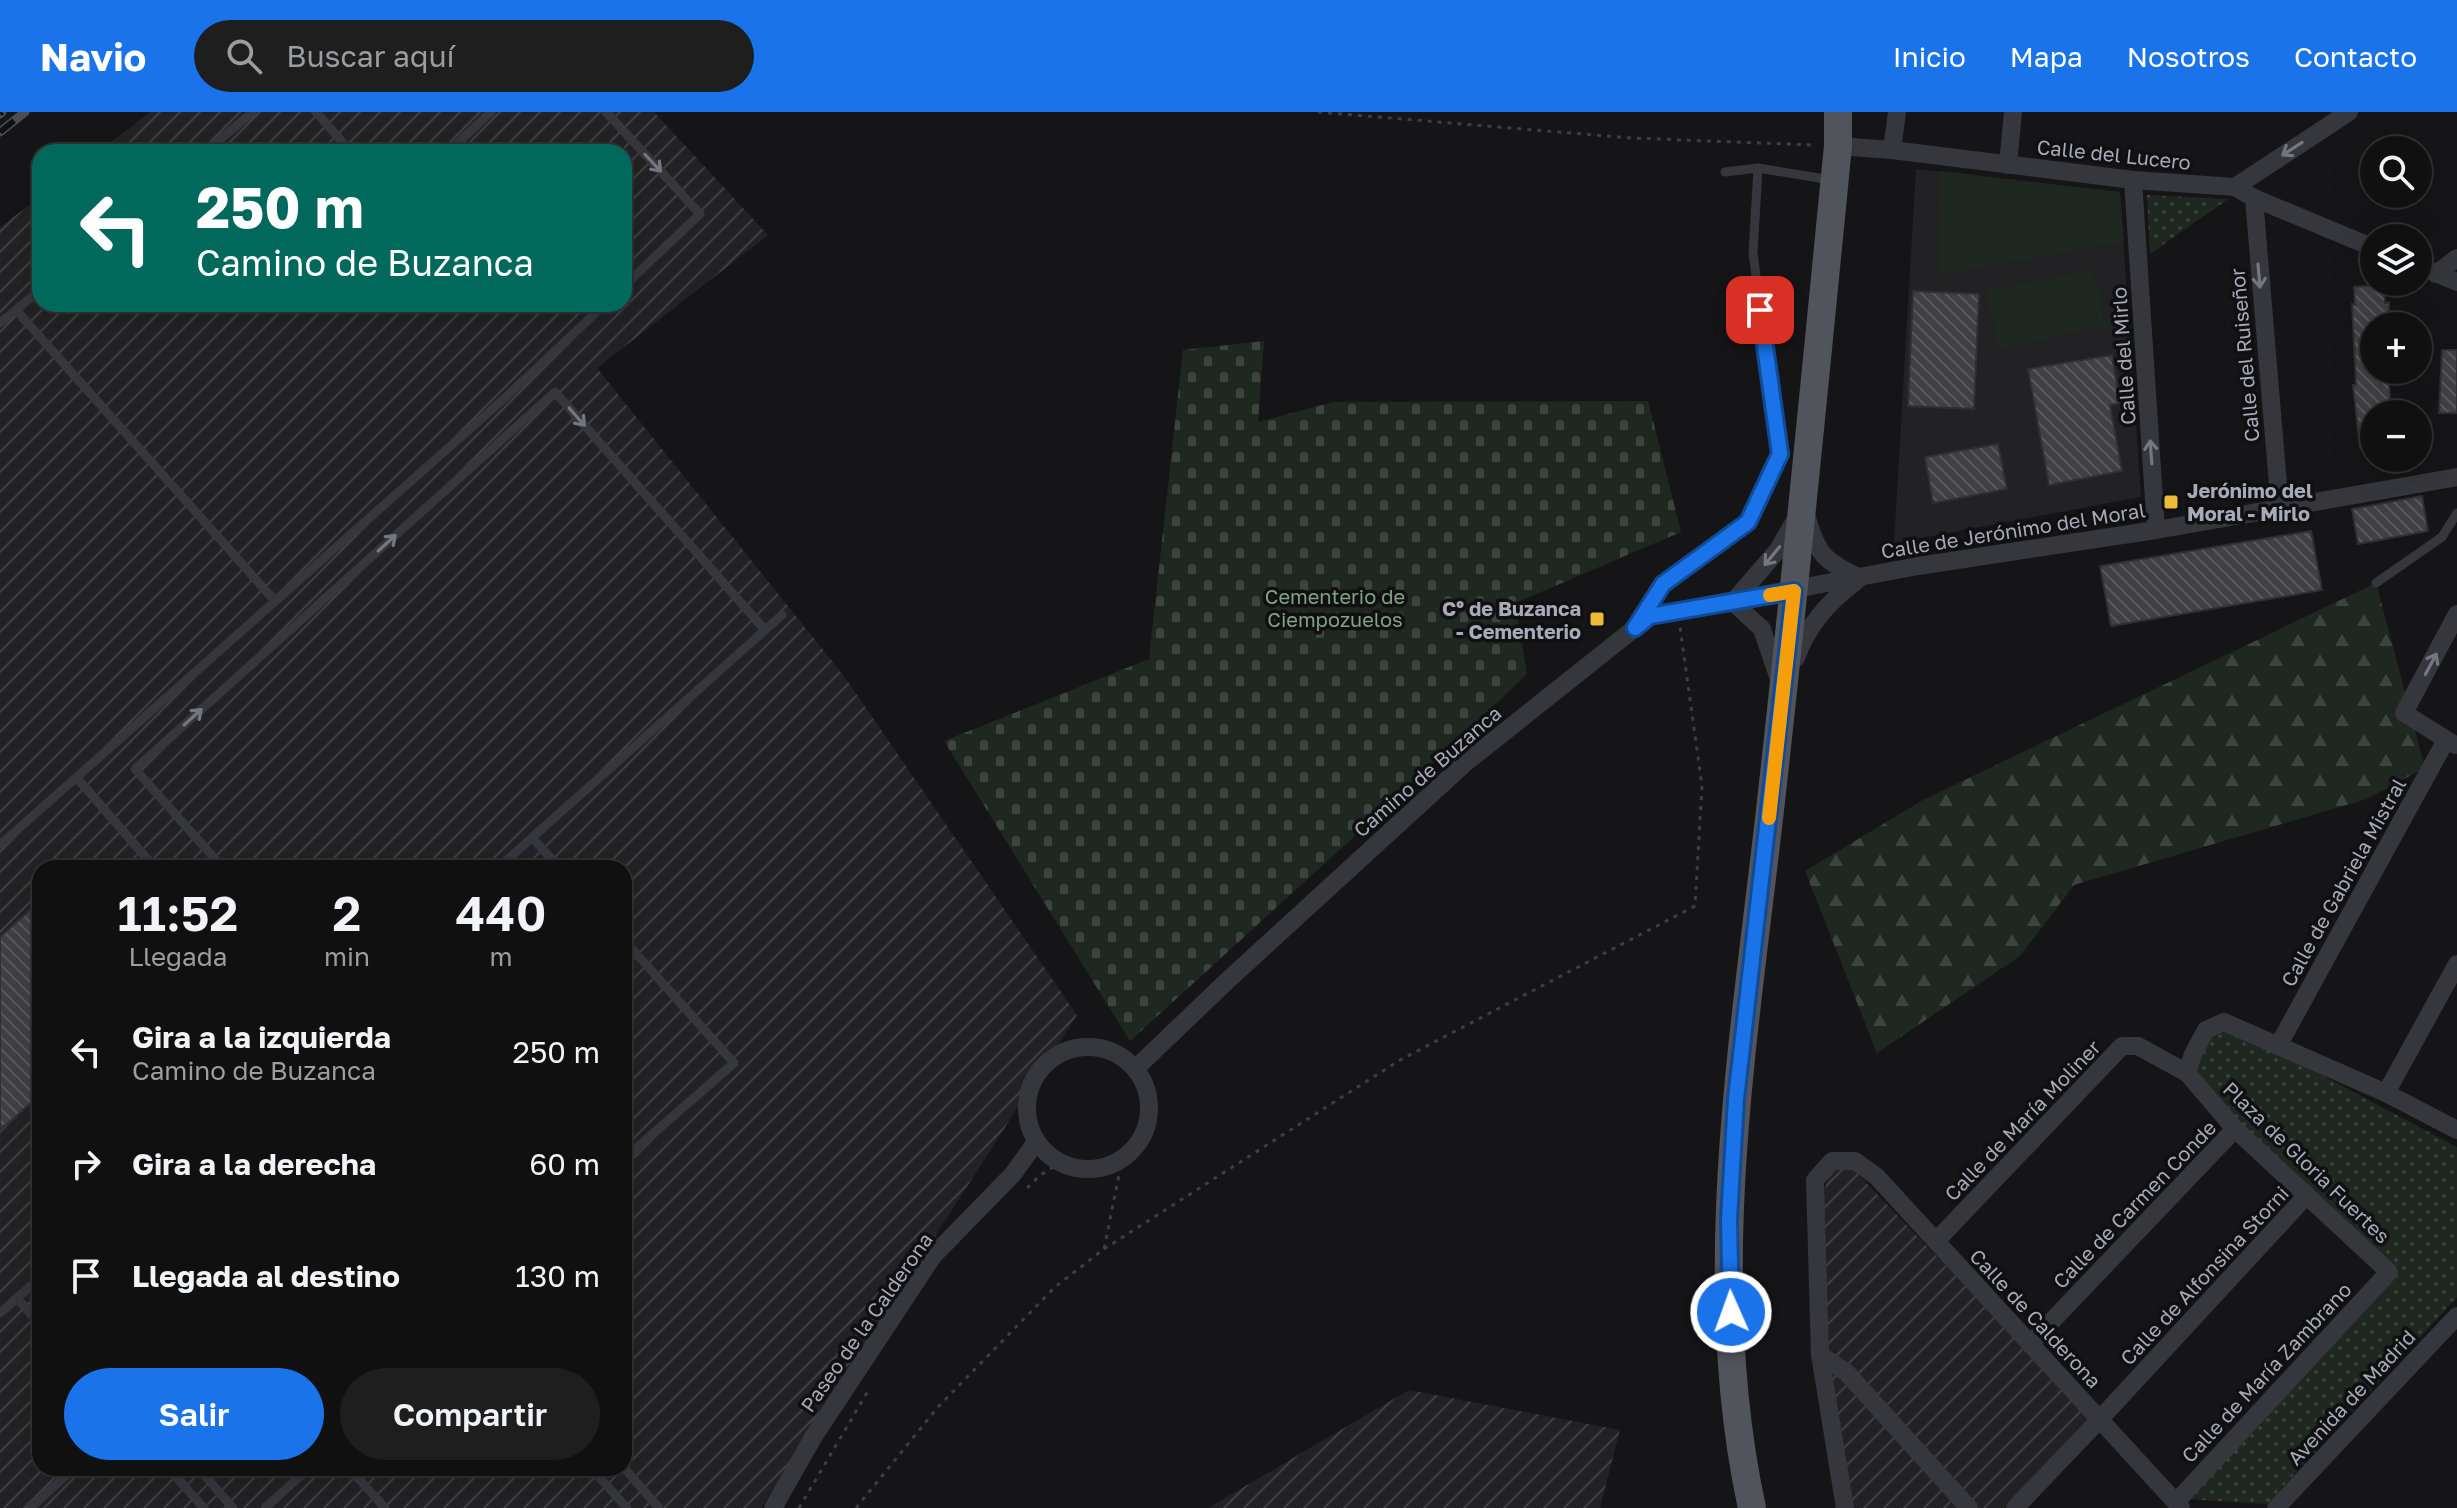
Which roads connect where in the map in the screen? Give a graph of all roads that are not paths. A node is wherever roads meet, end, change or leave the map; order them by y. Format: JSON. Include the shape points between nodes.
{"nodes":[{"id":1,"x":253,"y":112,"type":"edge"},
{"id":2,"x":316,"y":112,"type":"edge"},
{"id":3,"x":491,"y":112,"type":"edge"},
{"id":4,"x":606,"y":112,"type":"edge"},
{"id":5,"x":1838,"y":112,"type":"edge"},
{"id":6,"x":1897,"y":112,"type":"edge"},
{"id":7,"x":2013,"y":112,"type":"edge"},
{"id":8,"x":2349,"y":112,"type":"edge"},
{"id":9,"x":215,"y":144,"type":"edge"},
{"id":10,"x":344,"y":144,"type":"edge"},
{"id":11,"x":457,"y":144,"type":"edge"},
{"id":12,"x":1838,"y":146,"type":"junction"},
{"id":13,"x":1892,"y":150,"type":"junction"},
{"id":14,"x":2008,"y":165,"type":"junction"},
{"id":15,"x":1758,"y":168,"type":"junction"},
{"id":16,"x":1725,"y":172,"type":"dead end"},
{"id":17,"x":1835,"y":180,"type":"junction"},
{"id":18,"x":2133,"y":180,"type":"junction"},
{"id":19,"x":2235,"y":187,"type":"junction"},
{"id":20,"x":2254,"y":198,"type":"junction"},
{"id":21,"x":2360,"y":242,"type":"edge"},
{"id":22,"x":2457,"y":258,"type":"edge"},
{"id":23,"x":2432,"y":272,"type":"edge"},
{"id":24,"x":2436,"y":274,"type":"junction"},
{"id":25,"x":632,"y":278,"type":"edge"},
{"id":26,"x":2457,"y":282,"type":"edge"},
{"id":27,"x":32,"y":297,"type":"edge"},
{"id":28,"x":16,"y":310,"type":"junction"},
{"id":29,"x":597,"y":312,"type":"edge"},
{"id":30,"x":0,"y":323,"type":"edge"},
{"id":31,"x":2457,"y":477,"type":"edge"},
{"id":32,"x":1804,"y":505,"type":"junction"},
{"id":33,"x":2280,"y":508,"type":"junction"},
{"id":34,"x":2457,"y":513,"type":"edge"},
{"id":35,"x":2156,"y":530,"type":"junction"},
{"id":36,"x":1860,"y":578,"type":"junction"},
{"id":37,"x":2376,"y":583,"type":"dead end"},
{"id":38,"x":1794,"y":591,"type":"junction"},
{"id":39,"x":275,"y":601,"type":"junction"},
{"id":40,"x":1733,"y":602,"type":"junction"},
{"id":41,"x":2457,"y":614,"type":"edge"},
{"id":42,"x":782,"y":615,"type":"dead end"},
{"id":43,"x":1635,"y":628,"type":"junction"},
{"id":44,"x":765,"y":630,"type":"junction"},
{"id":45,"x":1783,"y":693,"type":"junction"},
{"id":46,"x":2452,"y":743,"type":"edge"},
{"id":47,"x":77,"y":778,"type":"junction"},
{"id":48,"x":533,"y":839,"type":"junction"},
{"id":49,"x":0,"y":845,"type":"edge"},
{"id":50,"x":148,"y":860,"type":"edge"},
{"id":51,"x":216,"y":860,"type":"edge"},
{"id":52,"x":508,"y":860,"type":"edge"},
{"id":53,"x":553,"y":860,"type":"edge"},
{"id":54,"x":632,"y":949,"type":"edge"},
{"id":55,"x":2457,"y":964,"type":"edge"},
{"id":56,"x":2278,"y":1046,"type":"junction"},
{"id":57,"x":1135,"y":1069,"type":"junction"},
{"id":58,"x":2187,"y":1073,"type":"junction"},
{"id":59,"x":2386,"y":1093,"type":"junction"},
{"id":60,"x":2235,"y":1129,"type":"junction"},
{"id":61,"x":2457,"y":1130,"type":"edge"},
{"id":62,"x":632,"y":1152,"type":"edge"},
{"id":63,"x":1048,"y":1154,"type":"junction"},
{"id":64,"x":2307,"y":1195,"type":"junction"},
{"id":65,"x":1936,"y":1241,"type":"junction"},
{"id":66,"x":2389,"y":1272,"type":"joint"},
{"id":67,"x":32,"y":1287,"type":"edge"},
{"id":68,"x":17,"y":1298,"type":"junction"},
{"id":69,"x":0,"y":1313,"type":"edge"},
{"id":70,"x":32,"y":1316,"type":"edge"},
{"id":71,"x":2457,"y":1316,"type":"edge"},
{"id":72,"x":2030,"y":1344,"type":"junction"},
{"id":73,"x":1820,"y":1355,"type":"junction"},
{"id":74,"x":2100,"y":1419,"type":"junction"},
{"id":75,"x":65,"y":1476,"type":"edge"},
{"id":76,"x":175,"y":1476,"type":"edge"},
{"id":77,"x":205,"y":1476,"type":"edge"},
{"id":78,"x":300,"y":1476,"type":"edge"},
{"id":79,"x":356,"y":1476,"type":"edge"},
{"id":80,"x":598,"y":1476,"type":"edge"},
{"id":81,"x":631,"y":1476,"type":"edge"},
{"id":82,"x":2179,"y":1505,"type":"edge"},
{"id":83,"x":30,"y":1508,"type":"edge"},
{"id":84,"x":204,"y":1508,"type":"edge"},
{"id":85,"x":233,"y":1508,"type":"edge"},
{"id":86,"x":265,"y":1508,"type":"edge"},
{"id":87,"x":385,"y":1508,"type":"edge"},
{"id":88,"x":627,"y":1508,"type":"edge"},
{"id":89,"x":659,"y":1508,"type":"edge"},
{"id":90,"x":773,"y":1508,"type":"edge"},
{"id":91,"x":1752,"y":1508,"type":"edge"},
{"id":92,"x":1845,"y":1508,"type":"edge"},
{"id":93,"x":1969,"y":1508,"type":"edge"},
{"id":94,"x":2015,"y":1508,"type":"edge"},
{"id":95,"x":2276,"y":1508,"type":"edge"}],
"edges":[{"from":1,"to":9,"type":"lane"},
{"from":2,"to":10,"type":"lane"},
{"from":3,"to":11,"type":"lane"},
{"from":4,"to":25,"type":"lane","one_way":true,"via":[[700,214]]},
{"from":5,"to":12,"type":"main road"},
{"from":6,"to":13,"type":"street"},
{"from":7,"to":14,"type":"street"},
{"from":8,"to":19,"type":"street","one_way":true},
{"from":12,"to":13,"type":"street","name":"Calle del Lucero"},
{"from":12,"to":17,"type":"main road"},
{"from":13,"to":14,"type":"street","name":"Calle del Lucero"},
{"from":14,"to":18,"type":"street","name":"Calle del Lucero"},
{"from":15,"to":16,"type":"lane"},
{"from":15,"to":17,"type":"lane"},
{"from":15,"to":43,"type":"lane","via":[[1753,253],[1780,454],[1748,522],[1663,584]]},
{"from":17,"to":32,"type":"main road"},
{"from":18,"to":19,"type":"street","name":"Calle del Lucero"},
{"from":35,"to":18,"type":"street","name":"Calle del Mirlo","one_way":true},
{"from":19,"to":20,"type":"street","name":"Calle del Lucero"},
{"from":20,"to":21,"type":"street","name":"Calle del Lucero"},
{"from":20,"to":33,"type":"street","name":"Calle del Ruiseñor","one_way":true},
{"from":22,"to":24,"type":"street"},
{"from":23,"to":24,"type":"street"},
{"from":24,"to":26,"type":"street"},
{"from":27,"to":28,"type":"lane"},
{"from":28,"to":30,"type":"lane"},
{"from":28,"to":39,"type":"lane"},
{"from":29,"to":39,"type":"lane"},
{"from":31,"to":33,"type":"street","name":"Calle de Jerónimo del Moral"},
{"from":32,"to":36,"type":"street","name":"Calle de Jerónimo del Moral","via":[[1814,544],[1832,565]]},
{"from":32,"to":38,"type":"main road"},
{"from":32,"to":40,"type":"street","one_way":true,"via":[[1778,550]]},
{"from":33,"to":35,"type":"street","name":"Calle de Jerónimo del Moral"},
{"from":34,"to":37,"type":"lane","via":[[2442,537]]},
{"from":35,"to":36,"type":"street","name":"Calle de Jerónimo del Moral"},
{"from":36,"to":38,"type":"street","name":"Calle de Jerónimo del Moral"},
{"from":36,"to":45,"type":"street","name":"Calle de Jerónimo del Moral","via":[[1832,599],[1803,638]]},
{"from":38,"to":40,"type":"street","name":"Camino de Buzanca"},
{"from":38,"to":45,"type":"main road"},
{"from":39,"to":47,"type":"lane"},
{"from":40,"to":43,"type":"street","name":"Camino de Buzanca","via":[[1650,616]]},
{"from":40,"to":45,"type":"street","via":[[1762,629]]},
{"from":46,"to":41,"type":"street","one_way":true,"via":[[2404,713]]},
{"from":42,"to":44,"type":"lane"},
{"from":43,"to":57,"type":"street","name":"Camino de Buzanca","via":[[1464,764]]},
{"from":44,"to":48,"type":"lane"},
{"from":51,"to":44,"type":"lane","one_way":true,"via":[[135,769],[555,392]]},
{"from":45,"to":91,"type":"main road","via":[[1736,1099],[1729,1219],[1733,1374]]},
{"from":46,"to":56,"type":"street","name":"Calle de Gabriela Mistral"},
{"from":47,"to":49,"type":"lane"},
{"from":47,"to":50,"type":"lane"},
{"from":48,"to":52,"type":"lane"},
{"from":48,"to":53,"type":"lane"},
{"from":54,"to":62,"type":"lane","via":[[734,1063]]},
{"from":55,"to":59,"type":"street"},
{"from":56,"to":58,"type":"street","via":[[2224,1022],[2206,1030]]},
{"from":56,"to":59,"type":"street"},
{"from":57,"to":63,"type":"street","via":[[1145,1086],[1148,1121],[1137,1146],[1122,1160],[1091,1170]]},
{"from":57,"to":63,"type":"street","via":[[1101,1048],[1078,1047],[1055,1056],[1040,1070],[1028,1095],[1028,1122]]},
{"from":58,"to":60,"type":"street","name":"Plaza de Gloria Fuertes"},
{"from":58,"to":65,"type":"street","name":"Calle de María Moliner","via":[[2138,1046],[2122,1046]]},
{"from":59,"to":61,"type":"street"},
{"from":60,"to":64,"type":"street","name":"Plaza de Gloria Fuertes"},
{"from":60,"to":72,"type":"street","name":"Calle de Carmen Conde"},
{"from":63,"to":90,"type":"street","name":"Paseo de la Calderona","via":[[1013,1174],[933,1256]]},
{"from":64,"to":66,"type":"street","name":"Plaza de Gloria Fuertes"},
{"from":64,"to":74,"type":"street","name":"Calle de Alfonsina Storni"},
{"from":65,"to":72,"type":"street","name":"Calle de Calderona"},
{"from":65,"to":73,"type":"street","name":"Calle de Calderona","via":[[1877,1177],[1855,1161],[1832,1161],[1815,1180]]},
{"from":66,"to":82,"type":"street","name":"Calle de María Zambrano"},
{"from":67,"to":68,"type":"lane"},
{"from":68,"to":69,"type":"lane"},
{"from":68,"to":70,"type":"lane"},
{"from":71,"to":95,"type":"street","name":"Avenida de Madrid"},
{"from":72,"to":74,"type":"street","name":"Calle de Calderona"},
{"from":73,"to":92,"type":"street"},
{"from":73,"to":93,"type":"street","via":[[1846,1372]]},
{"from":74,"to":82,"type":"street","name":"Calle de Calderona"},
{"from":74,"to":94,"type":"street","name":"Calle de Alfonsina Storni"},
{"from":75,"to":83,"type":"lane"},
{"from":76,"to":84,"type":"lane"},
{"from":77,"to":85,"type":"lane"},
{"from":78,"to":86,"type":"lane"},
{"from":79,"to":87,"type":"lane"},
{"from":80,"to":88,"type":"lane"},
{"from":81,"to":89,"type":"lane"}]}
